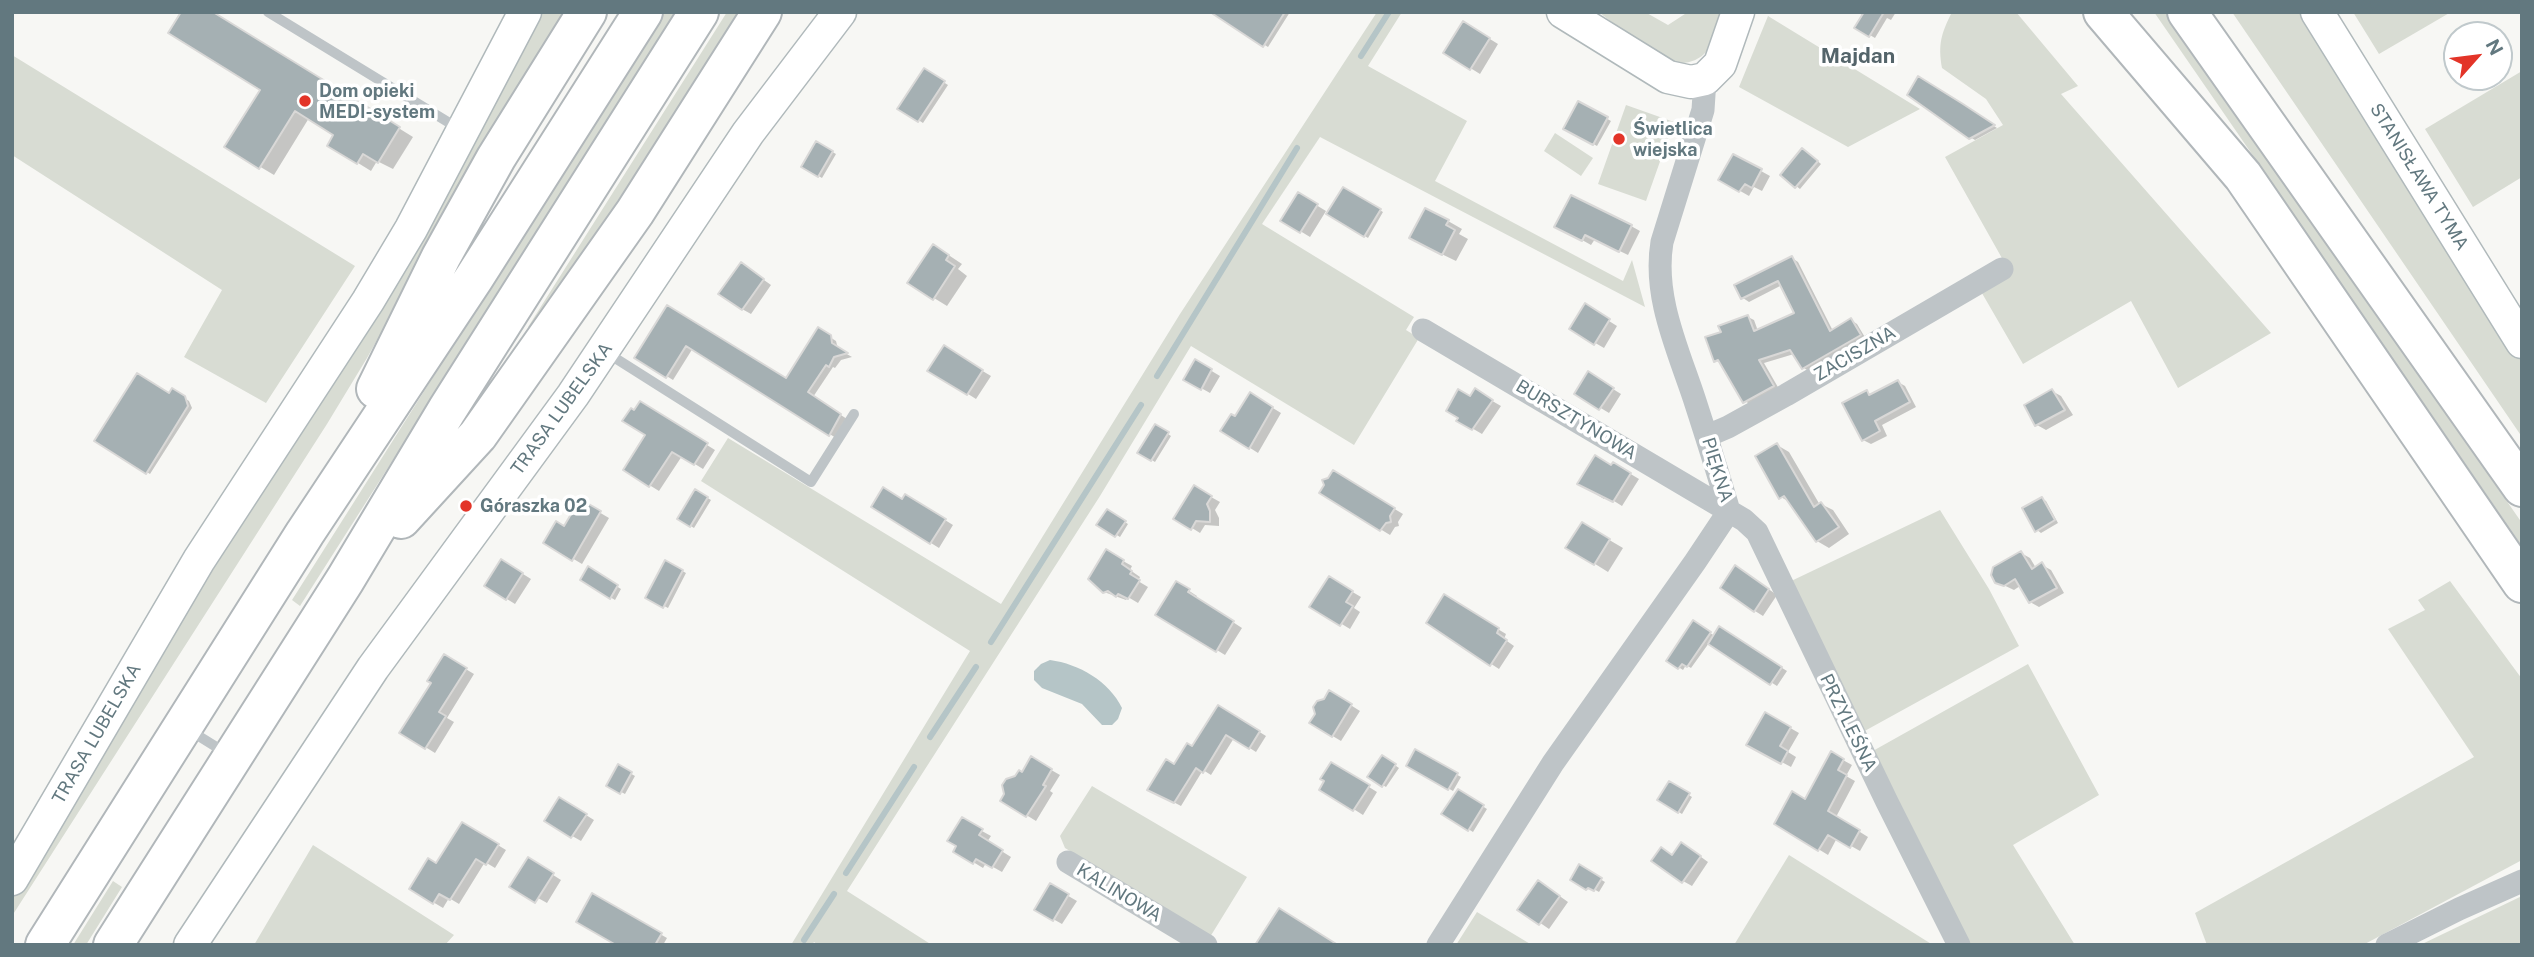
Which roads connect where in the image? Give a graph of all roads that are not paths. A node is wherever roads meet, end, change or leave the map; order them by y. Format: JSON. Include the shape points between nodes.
{"nodes":[{"id":1,"x":268,"y":12,"type":"edge"},
{"id":2,"x":525,"y":12,"type":"edge"},
{"id":3,"x":587,"y":12,"type":"edge"},
{"id":4,"x":643,"y":12,"type":"edge"},
{"id":5,"x":699,"y":12,"type":"edge"},
{"id":6,"x":762,"y":12,"type":"edge"},
{"id":7,"x":840,"y":12,"type":"edge"},
{"id":8,"x":1563,"y":12,"type":"edge"},
{"id":9,"x":1738,"y":12,"type":"edge"},
{"id":10,"x":2103,"y":12,"type":"edge"},
{"id":11,"x":2129,"y":12,"type":"edge"},
{"id":12,"x":2187,"y":12,"type":"edge"},
{"id":13,"x":2317,"y":12,"type":"edge"},
{"id":14,"x":1705,"y":79,"type":"junction"},
{"id":15,"x":463,"y":131,"type":"junction"},
{"id":16,"x":2243,"y":176,"type":"junction"},
{"id":17,"x":2002,"y":269,"type":"dead end"},
{"id":18,"x":1423,"y":330,"type":"dead end"},
{"id":19,"x":2522,"y":342,"type":"edge"},
{"id":20,"x":604,"y":351,"type":"junction"},
{"id":21,"x":854,"y":414,"type":"dead end"},
{"id":22,"x":1707,"y":436,"type":"junction"},
{"id":23,"x":2522,"y":487,"type":"edge"},
{"id":24,"x":1729,"y":510,"type":"junction"},
{"id":25,"x":304,"y":533,"type":"junction"},
{"id":26,"x":345,"y":580,"type":"junction"},
{"id":27,"x":2522,"y":583,"type":"edge"},
{"id":28,"x":184,"y":726,"type":"junction"},
{"id":29,"x":233,"y":757,"type":"junction"},
{"id":30,"x":1068,"y":862,"type":"dead end"},
{"id":31,"x":12,"y":879,"type":"edge"},
{"id":32,"x":2522,"y":881,"type":"edge"},
{"id":33,"x":45,"y":945,"type":"edge"},
{"id":34,"x":113,"y":945,"type":"edge"},
{"id":35,"x":190,"y":945,"type":"edge"},
{"id":36,"x":1206,"y":945,"type":"edge"},
{"id":37,"x":1438,"y":945,"type":"edge"},
{"id":38,"x":1959,"y":945,"type":"edge"},
{"id":39,"x":2387,"y":945,"type":"edge"}],
"edges":[{"from":1,"to":15,"type":"lane"},
{"from":2,"to":15,"type":"street","name":"TRASA LUBELSKA"},
{"from":3,"to":25,"type":"highway","via":[[441,257]]},
{"from":4,"to":25,"type":"highway"},
{"from":5,"to":26,"type":"highway"},
{"from":6,"to":26,"type":"highway","via":[[635,212],[478,435]]},
{"from":7,"to":20,"type":"street","name":"TRASA LUBELSKA","via":[[748,134]]},
{"from":8,"to":14,"type":"street","via":[[1668,77],[1691,82]]},
{"from":9,"to":14,"type":"street","name":"PIĘKNA","via":[[1720,64]]},
{"from":10,"to":16,"type":"highway"},
{"from":11,"to":16,"type":"highway"},
{"from":12,"to":23,"type":"highway"},
{"from":13,"to":19,"type":"street","name":"STANISŁAWA TYMA"},
{"from":14,"to":22,"type":"street","name":"PIĘKNA","via":[[1703,110],[1662,242],[1659,280]]},
{"from":15,"to":31,"type":"street","name":"TRASA LUBELSKA","via":[[390,265],[194,568]]},
{"from":16,"to":27,"type":"highway"},
{"from":17,"to":22,"type":"street","name":"ZACISZNA"},
{"from":18,"to":24,"type":"street","name":"BURSZTYNOWA"},
{"from":20,"to":21,"type":"lane","via":[[811,482]]},
{"from":20,"to":35,"type":"street","name":"TRASA LUBELSKA","via":[[373,668]]},
{"from":22,"to":24,"type":"street","name":"PIĘKNA"},
{"from":24,"to":37,"type":"street","name":"PIĘKNA","via":[[1553,763]]},
{"from":24,"to":38,"type":"street","name":"PRZYLEŚNA","via":[[1750,524],[1769,554]]},
{"from":25,"to":28,"type":"highway"},
{"from":26,"to":29,"type":"highway"},
{"from":28,"to":29,"type":"lane"},
{"from":28,"to":33,"type":"highway"},
{"from":29,"to":34,"type":"highway"},
{"from":30,"to":36,"type":"street","name":"KALINOWA"},
{"from":32,"to":39,"type":"street"}]}
